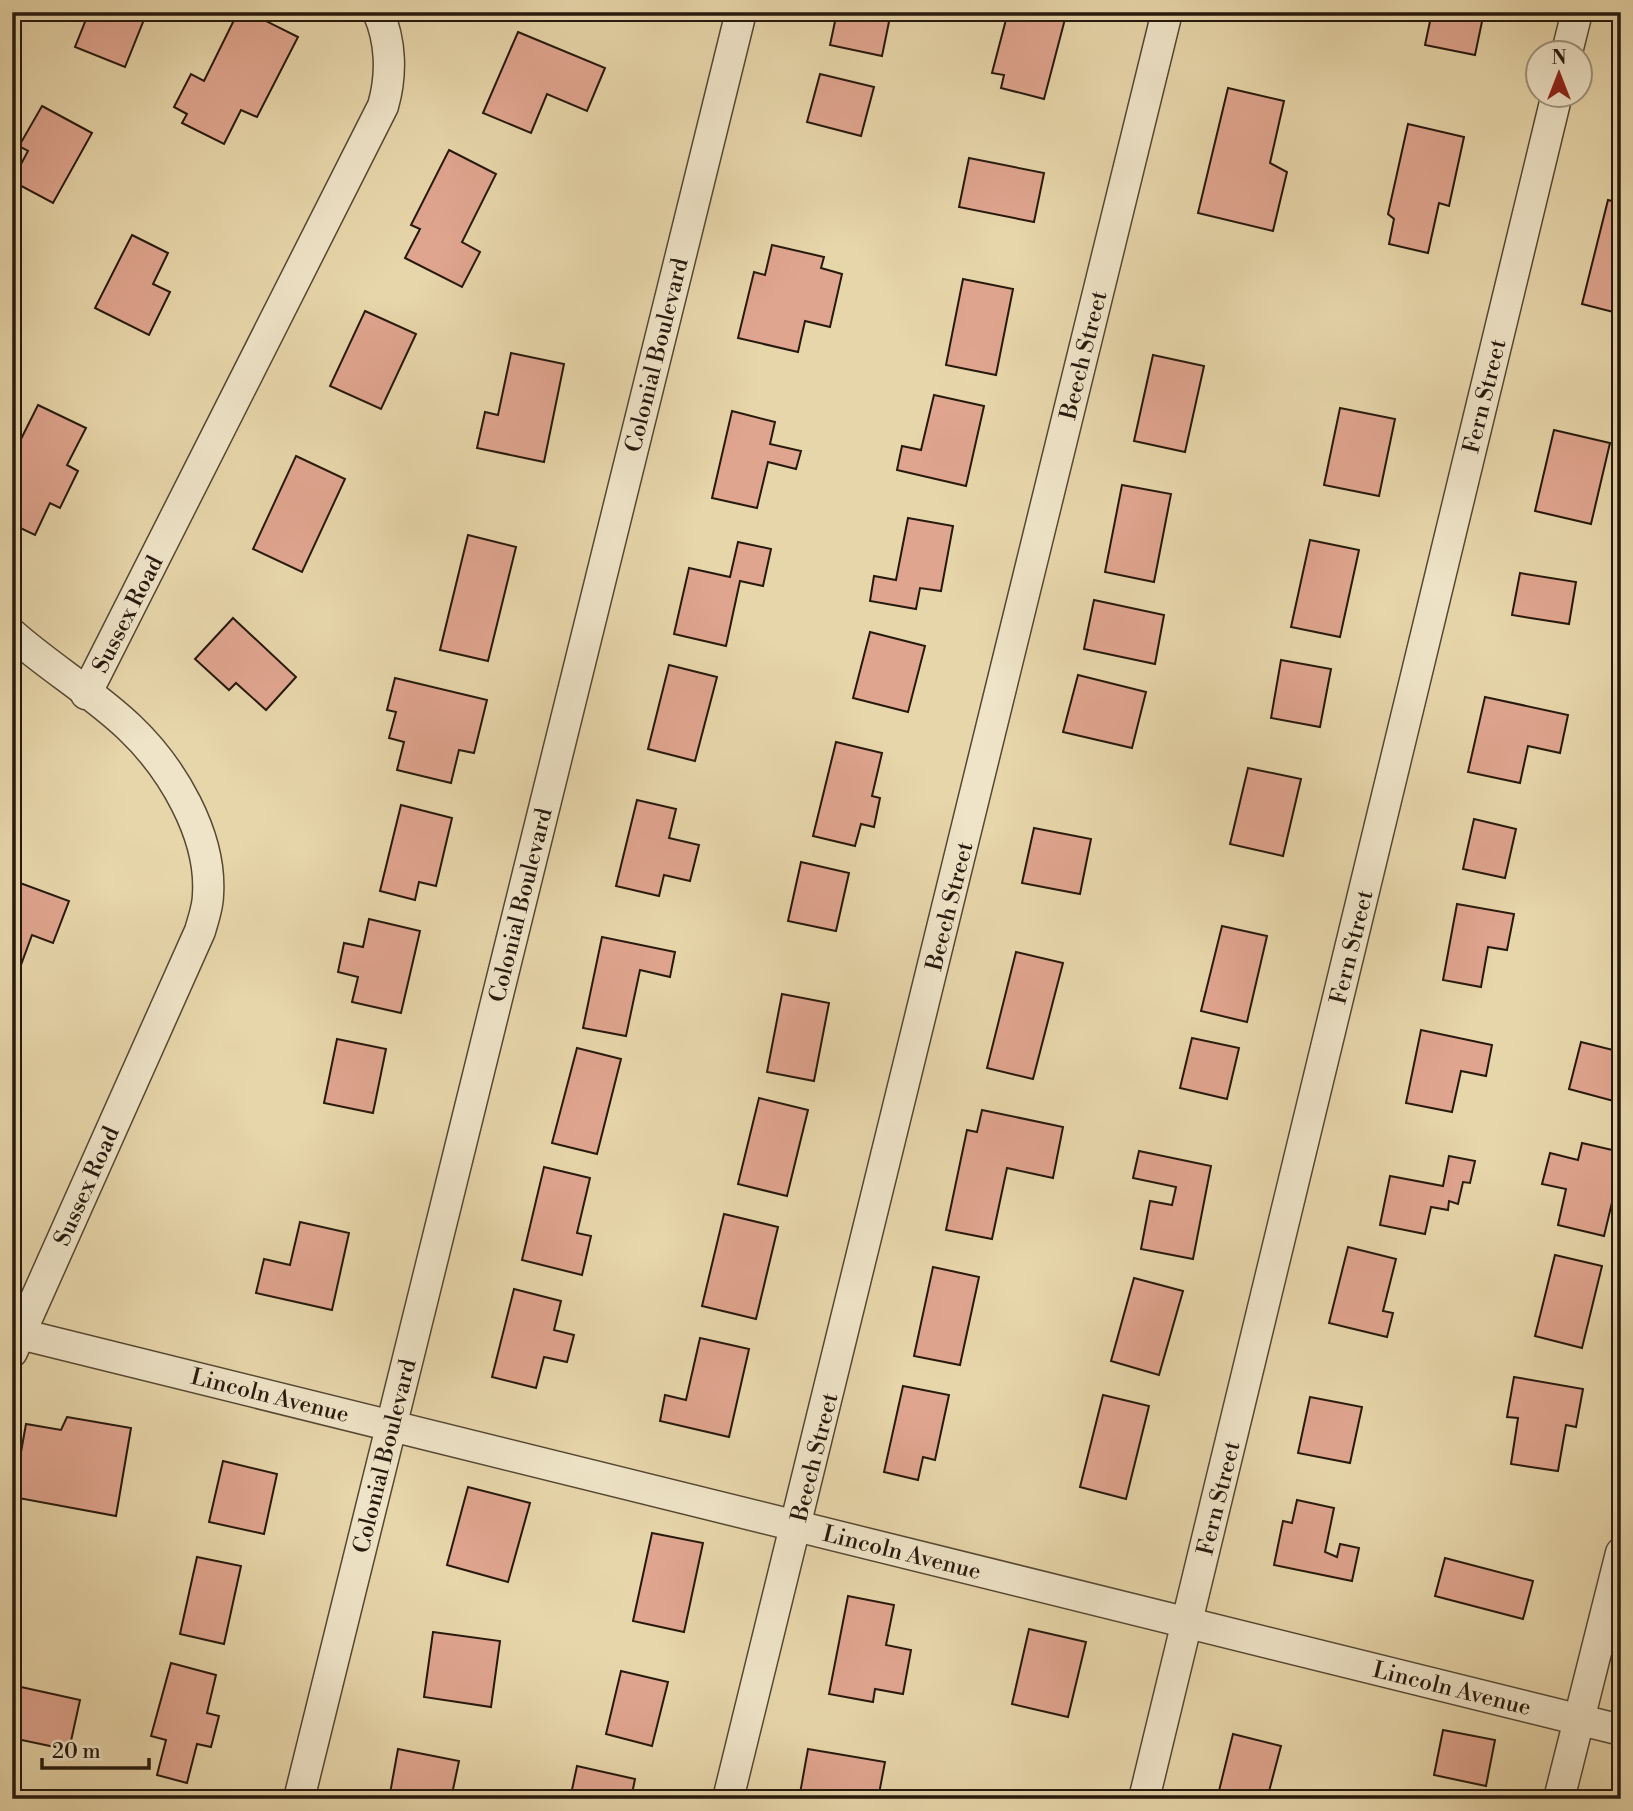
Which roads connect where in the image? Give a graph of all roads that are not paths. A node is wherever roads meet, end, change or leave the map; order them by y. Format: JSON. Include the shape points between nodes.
{"nodes":[{"id":1,"x":378,"y":12,"type":"edge"},
{"id":2,"x":741,"y":12,"type":"edge"},
{"id":3,"x":1167,"y":12,"type":"edge"},
{"id":4,"x":1577,"y":12,"type":"edge"},
{"id":5,"x":1570,"y":38,"type":"edge"},
{"id":6,"x":1554,"y":108,"type":"edge"},
{"id":7,"x":12,"y":634,"type":"edge"},
{"id":8,"x":86,"y":694,"type":"junction"},
{"id":9,"x":16,"y":1343,"type":"edge"},
{"id":10,"x":391,"y":1426,"type":"junction"},
{"id":11,"x":797,"y":1526,"type":"junction"},
{"id":12,"x":1621,"y":1553,"type":"edge"},
{"id":13,"x":1188,"y":1623,"type":"junction"},
{"id":14,"x":1579,"y":1720,"type":"junction"},
{"id":15,"x":1621,"y":1730,"type":"edge"},
{"id":16,"x":299,"y":1799,"type":"edge"},
{"id":17,"x":728,"y":1799,"type":"edge"},
{"id":18,"x":1144,"y":1799,"type":"edge"},
{"id":19,"x":1559,"y":1799,"type":"edge"}],
"edges":[{"from":1,"to":8,"type":"street","name":"Sussex Road","via":[[389,61],[383,106]]},
{"from":2,"to":10,"type":"street","name":"Colonial Boulevard"},
{"from":3,"to":11,"type":"street","name":"Beech Street"},
{"from":4,"to":5,"type":"street"},
{"from":6,"to":13,"type":"street","name":"Fern Street"},
{"from":7,"to":8,"type":"street"},
{"from":8,"to":9,"type":"street","name":"Sussex Road","via":[[130,727],[163,766],[188,809],[205,857],[208,894],[200,932]]},
{"from":9,"to":10,"type":"street","name":"Lincoln Avenue"},
{"from":10,"to":11,"type":"street","name":"Lincoln Avenue"},
{"from":10,"to":16,"type":"street","name":"Colonial Boulevard"},
{"from":11,"to":13,"type":"street","name":"Lincoln Avenue"},
{"from":11,"to":17,"type":"street","name":"Beech Street"},
{"from":12,"to":14,"type":"street"},
{"from":13,"to":14,"type":"street","name":"Lincoln Avenue"},
{"from":13,"to":18,"type":"street","name":"Fern Street"},
{"from":14,"to":15,"type":"street","name":"Lincoln Avenue"},
{"from":14,"to":19,"type":"street"}]}
